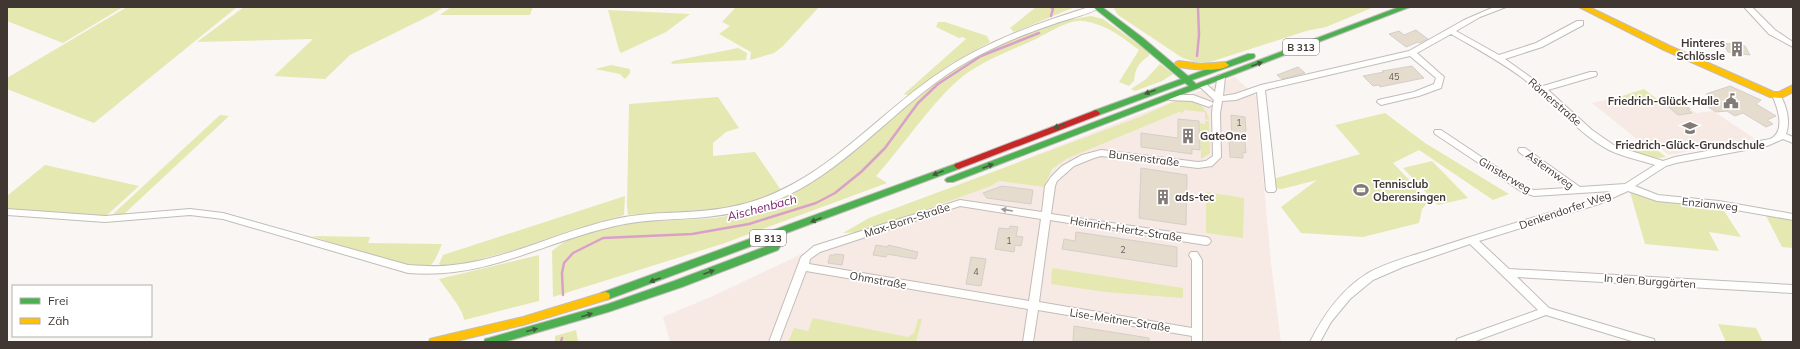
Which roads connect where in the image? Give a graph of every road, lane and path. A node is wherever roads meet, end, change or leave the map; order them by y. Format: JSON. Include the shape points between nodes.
{"nodes":[{"id":1,"x":1097,"y":7,"type":"edge"},
{"id":2,"x":1382,"y":7,"type":"edge"},
{"id":3,"x":1406,"y":7,"type":"edge"},
{"id":4,"x":1502,"y":7,"type":"edge"},
{"id":5,"x":1583,"y":7,"type":"edge"},
{"id":6,"x":1748,"y":7,"type":"edge"},
{"id":7,"x":1580,"y":23,"type":"dead end"},
{"id":8,"x":1451,"y":31,"type":"junction"},
{"id":9,"x":1140,"y":40,"type":"junction"},
{"id":10,"x":1793,"y":45,"type":"edge"},
{"id":11,"x":1412,"y":54,"type":"junction"},
{"id":12,"x":1500,"y":58,"type":"junction"},
{"id":13,"x":1180,"y":64,"type":"junction"},
{"id":14,"x":1226,"y":65,"type":"junction"},
{"id":15,"x":1593,"y":74,"type":"dead end"},
{"id":16,"x":1220,"y":77,"type":"junction"},
{"id":17,"x":1190,"y":78,"type":"junction"},
{"id":18,"x":1199,"y":86,"type":"junction"},
{"id":19,"x":1260,"y":88,"type":"junction"},
{"id":20,"x":1793,"y":88,"type":"edge"},
{"id":21,"x":1543,"y":89,"type":"junction"},
{"id":22,"x":1776,"y":96,"type":"junction"},
{"id":23,"x":1169,"y":97,"type":"junction"},
{"id":24,"x":1218,"y":99,"type":"junction"},
{"id":25,"x":1381,"y":102,"type":"dead end"},
{"id":26,"x":1209,"y":104,"type":"junction"},
{"id":27,"x":1216,"y":113,"type":"junction"},
{"id":28,"x":1438,"y":132,"type":"dead end"},
{"id":29,"x":1782,"y":136,"type":"junction"},
{"id":30,"x":1793,"y":140,"type":"edge"},
{"id":31,"x":1522,"y":150,"type":"dead end"},
{"id":32,"x":1662,"y":164,"type":"junction"},
{"id":33,"x":945,"y":182,"type":"dead end"},
{"id":34,"x":1628,"y":187,"type":"junction"},
{"id":35,"x":1271,"y":190,"type":"dead end"},
{"id":36,"x":1579,"y":191,"type":"junction"},
{"id":37,"x":7,"y":212,"type":"edge"},
{"id":38,"x":1046,"y":216,"type":"junction"},
{"id":39,"x":1793,"y":217,"type":"edge"},
{"id":40,"x":1472,"y":240,"type":"junction"},
{"id":41,"x":1206,"y":241,"type":"dead end"},
{"id":42,"x":785,"y":243,"type":"dead end"},
{"id":43,"x":1194,"y":255,"type":"dead end"},
{"id":44,"x":803,"y":267,"type":"junction"},
{"id":45,"x":1508,"y":273,"type":"junction"},
{"id":46,"x":1793,"y":289,"type":"edge"},
{"id":47,"x":1033,"y":306,"type":"junction"},
{"id":48,"x":1546,"y":310,"type":"junction"},
{"id":49,"x":1197,"y":338,"type":"edge"},
{"id":50,"x":1635,"y":340,"type":"edge"},
{"id":51,"x":434,"y":342,"type":"edge"},
{"id":52,"x":488,"y":342,"type":"edge"},
{"id":53,"x":774,"y":342,"type":"edge"},
{"id":54,"x":1028,"y":342,"type":"edge"},
{"id":55,"x":1315,"y":342,"type":"edge"},
{"id":56,"x":1461,"y":342,"type":"edge"},
{"id":57,"x":1650,"y":342,"type":"edge"}],
"edges":[{"from":1,"to":9,"type":"main road"},
{"from":1,"to":37,"type":"street","via":[[1022,32],[964,60],[847,152],[805,181],[772,199],[718,213],[625,219],[518,252],[448,270],[423,272],[408,269],[223,216],[190,212],[105,220]]},
{"from":2,"to":14,"type":"main road","number":"B 313"},
{"from":16,"to":3,"type":"main road","number":"B 313","one_way":true},
{"from":4,"to":8,"type":"street","via":[[1469,18]]},
{"from":5,"to":22,"type":"main road","via":[[1667,48]]},
{"from":6,"to":10,"type":"street","via":[[1772,32]]},
{"from":7,"to":12,"type":"street","via":[[1539,45]]},
{"from":8,"to":11,"type":"street"},
{"from":8,"to":12,"type":"street","name":"Römerstraße"},
{"from":9,"to":13,"type":"main road"},
{"from":9,"to":17,"type":"main road"},
{"from":11,"to":19,"type":"street"},
{"from":11,"to":25,"type":"street","via":[[1440,77],[1438,86]]},
{"from":12,"to":21,"type":"street","name":"Römerstraße"},
{"from":13,"to":14,"type":"main road","via":[[1201,67]]},
{"from":13,"to":17,"type":"main road"},
{"from":14,"to":17,"type":"main road","number":"B 313"},
{"from":15,"to":21,"type":"street"},
{"from":16,"to":18,"type":"main road","number":"B 313"},
{"from":16,"to":24,"type":"street","name":"Bunsenstraße"},
{"from":17,"to":18,"type":"main road"},
{"from":17,"to":51,"type":"main road","number":"B 313","one_way":true,"via":[[632,288],[565,309]]},
{"from":18,"to":23,"type":"main road","number":"B 313"},
{"from":18,"to":24,"type":"street"},
{"from":18,"to":26,"type":"street"},
{"from":19,"to":24,"type":"street"},
{"from":19,"to":35,"type":"street"},
{"from":20,"to":22,"type":"main road"},
{"from":21,"to":32,"type":"street","name":"Römerstraße","via":[[1580,125],[1606,144],[1629,155]]},
{"from":22,"to":29,"type":"street","via":[[1781,106]]},
{"from":23,"to":26,"type":"street","via":[[1193,98]]},
{"from":33,"to":23,"type":"main road","number":"B 313","one_way":true},
{"from":24,"to":27,"type":"street","name":"Bunsenstraße"},
{"from":26,"to":27,"type":"street"},
{"from":27,"to":38,"type":"street","name":"Bunsenstraße","via":[[1217,157],[1213,162],[1198,165],[1111,154],[1090,155],[1072,162],[1054,177],[1050,186]]},
{"from":28,"to":36,"type":"street","name":"Ginsterweg","via":[[1530,192],[1543,194]]},
{"from":29,"to":30,"type":"street"},
{"from":29,"to":32,"type":"street","name":"Denkendorfer Weg","via":[[1767,143]]},
{"from":31,"to":36,"type":"street","name":"Asternweg"},
{"from":32,"to":34,"type":"street","name":"Denkendorfer Weg"},
{"from":34,"to":36,"type":"street","name":"Ginsterweg"},
{"from":34,"to":39,"type":"street","name":"Enzianweg","via":[[1657,198],[1719,204]]},
{"from":34,"to":40,"type":"street","name":"Denkendorfer Weg","via":[[1596,202]]},
{"from":38,"to":41,"type":"street","name":"Heinrich-Hertz-Straße"},
{"from":38,"to":44,"type":"street","name":"Max-Born-Straße","one_way":true,"via":[[970,204],[953,204],[817,249],[806,257]]},
{"from":38,"to":47,"type":"street","name":"Bunsenstraße"},
{"from":40,"to":45,"type":"street"},
{"from":40,"to":55,"type":"street","name":"Denkendorfer Weg","via":[[1370,277],[1346,296],[1327,319]]},
{"from":52,"to":42,"type":"main road","number":"B 313","one_way":true,"via":[[608,308]]},
{"from":43,"to":49,"type":"street","via":[[1197,260]]},
{"from":44,"to":47,"type":"street","name":"Ohmstraße"},
{"from":44,"to":53,"type":"street"},
{"from":45,"to":46,"type":"street","name":"In den Burggärten"},
{"from":45,"to":48,"type":"street"},
{"from":47,"to":49,"type":"street","name":"Lise-Meitner-Straße"},
{"from":47,"to":54,"type":"street","name":"Bunsenstraße"},
{"from":48,"to":50,"type":"street"},
{"from":48,"to":56,"type":"street"},
{"from":50,"to":57,"type":"street"}]}
